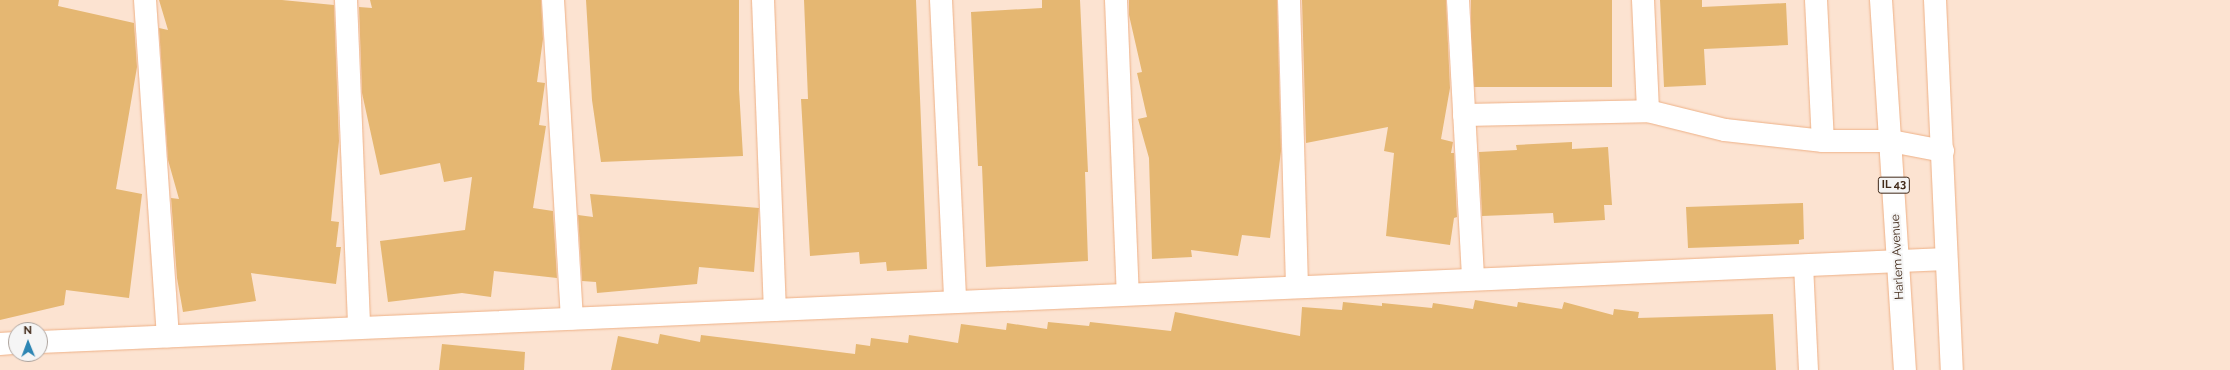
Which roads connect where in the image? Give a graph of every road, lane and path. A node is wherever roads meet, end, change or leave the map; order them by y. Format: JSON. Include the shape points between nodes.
{"nodes":[{"id":1,"x":145,"y":0,"type":"edge"},
{"id":2,"x":346,"y":0,"type":"edge"},
{"id":3,"x":553,"y":0,"type":"edge"},
{"id":4,"x":763,"y":0,"type":"edge"},
{"id":5,"x":941,"y":0,"type":"edge"},
{"id":6,"x":1116,"y":0,"type":"edge"},
{"id":7,"x":1289,"y":0,"type":"edge"},
{"id":8,"x":1458,"y":0,"type":"edge"},
{"id":9,"x":1643,"y":0,"type":"edge"},
{"id":10,"x":1816,"y":0,"type":"edge"},
{"id":11,"x":1881,"y":0,"type":"edge"},
{"id":12,"x":1936,"y":0,"type":"edge"},
{"id":13,"x":1648,"y":111,"type":"junction"},
{"id":14,"x":1464,"y":115,"type":"junction"},
{"id":15,"x":1823,"y":141,"type":"junction"},
{"id":16,"x":1891,"y":141,"type":"junction"},
{"id":17,"x":1943,"y":151,"type":"junction"},
{"id":18,"x":1898,"y":259,"type":"junction"},
{"id":19,"x":1946,"y":259,"type":"junction"},
{"id":20,"x":1803,"y":264,"type":"junction"},
{"id":21,"x":1473,"y":279,"type":"junction"},
{"id":22,"x":1297,"y":287,"type":"junction"},
{"id":23,"x":1128,"y":294,"type":"junction"},
{"id":24,"x":955,"y":302,"type":"junction"},
{"id":25,"x":775,"y":310,"type":"junction"},
{"id":26,"x":572,"y":318,"type":"junction"},
{"id":27,"x":359,"y":328,"type":"junction"},
{"id":28,"x":168,"y":336,"type":"junction"},
{"id":29,"x":48,"y":342,"type":"edge"},
{"id":30,"x":1808,"y":370,"type":"edge"},
{"id":31,"x":1905,"y":370,"type":"edge"},
{"id":32,"x":1952,"y":370,"type":"edge"}],
"edges":[{"from":1,"to":28,"type":"street"},
{"from":2,"to":27,"type":"street"},
{"from":3,"to":26,"type":"street"},
{"from":4,"to":25,"type":"street"},
{"from":5,"to":24,"type":"street"},
{"from":6,"to":23,"type":"street"},
{"from":7,"to":22,"type":"street"},
{"from":8,"to":14,"type":"street"},
{"from":9,"to":13,"type":"street"},
{"from":10,"to":15,"type":"street"},
{"from":11,"to":16,"type":"street","name":"Harlem Avenue","number":"IL 43"},
{"from":12,"to":17,"type":"street"},
{"from":13,"to":14,"type":"street"},
{"from":13,"to":15,"type":"street","via":[[1725,130]]},
{"from":14,"to":21,"type":"street"},
{"from":15,"to":16,"type":"street"},
{"from":16,"to":17,"type":"street"},
{"from":16,"to":18,"type":"street","name":"Harlem Avenue","number":"IL 43"},
{"from":17,"to":19,"type":"street"},
{"from":18,"to":19,"type":"street"},
{"from":18,"to":20,"type":"street"},
{"from":18,"to":31,"type":"street","name":"Harlem Avenue","number":"IL 43"},
{"from":19,"to":32,"type":"street"},
{"from":20,"to":21,"type":"street"},
{"from":20,"to":30,"type":"lane"},
{"from":21,"to":22,"type":"street"},
{"from":22,"to":23,"type":"street"},
{"from":23,"to":24,"type":"street"},
{"from":24,"to":25,"type":"street"},
{"from":25,"to":26,"type":"street"},
{"from":26,"to":27,"type":"street"},
{"from":27,"to":28,"type":"street"},
{"from":28,"to":29,"type":"street"}]}
